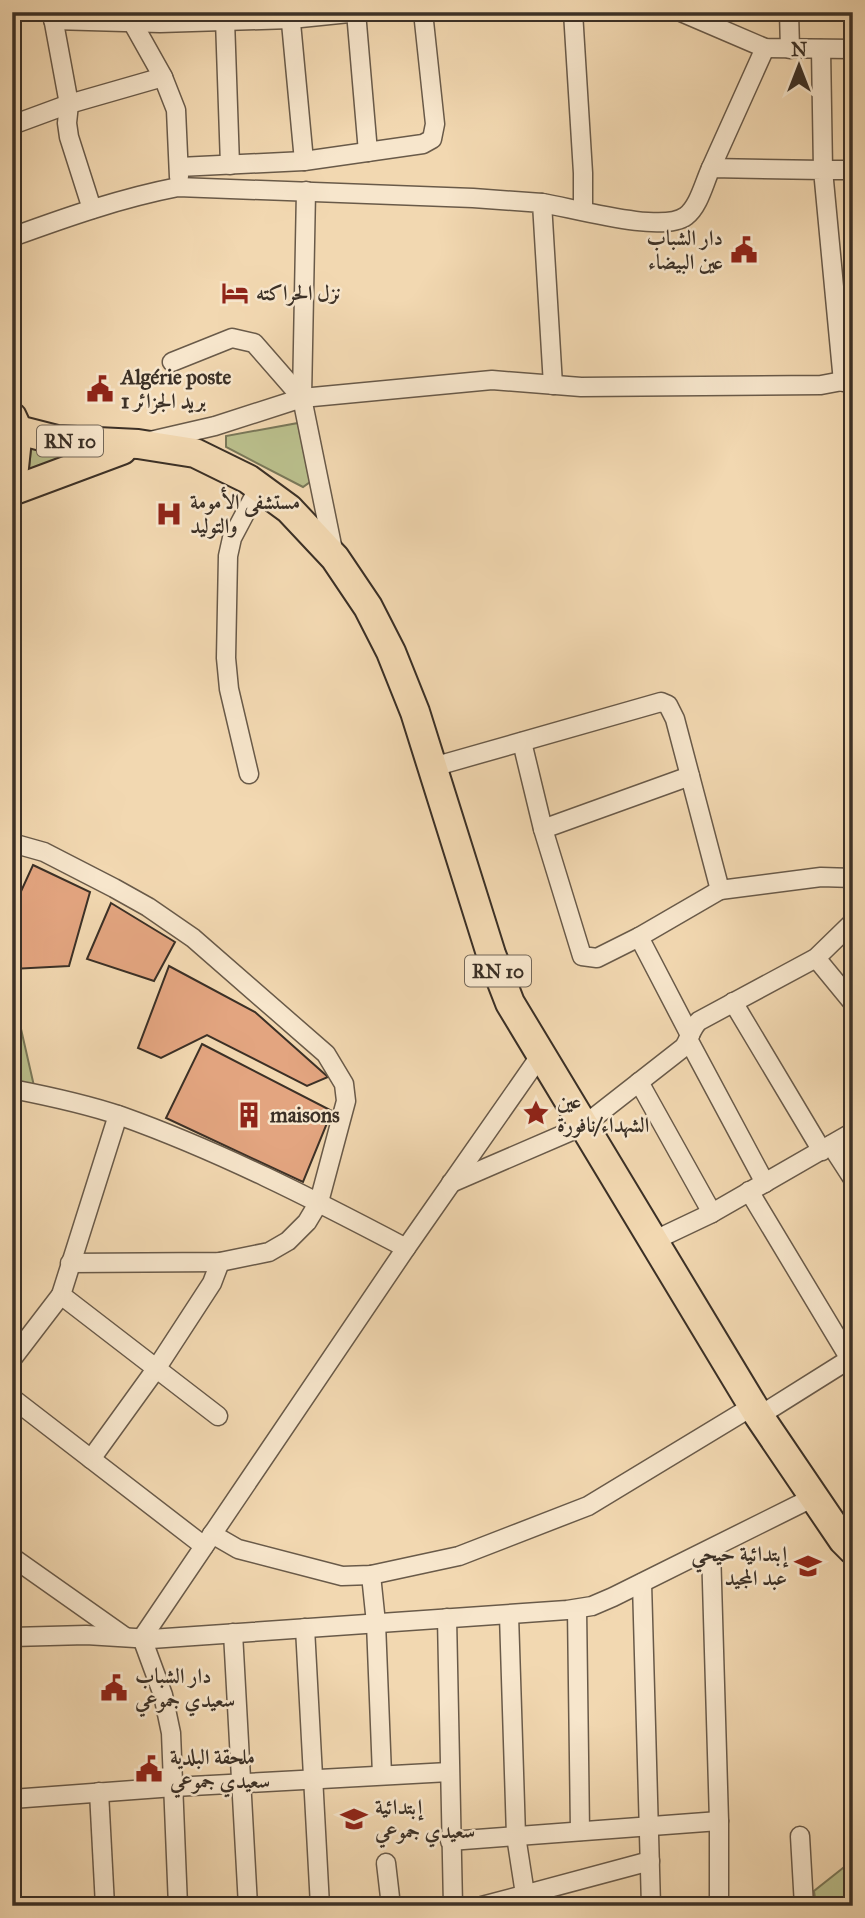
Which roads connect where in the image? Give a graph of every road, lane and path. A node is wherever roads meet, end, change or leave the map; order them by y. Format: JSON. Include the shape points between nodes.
{"nodes":[{"id":1,"x":357,"y":12,"type":"edge"},
{"id":2,"x":423,"y":12,"type":"edge"},
{"id":3,"x":573,"y":12,"type":"edge"},
{"id":4,"x":681,"y":12,"type":"edge"},
{"id":5,"x":789,"y":12,"type":"edge"},
{"id":6,"x":290,"y":15,"type":"edge"},
{"id":7,"x":52,"y":16,"type":"edge"},
{"id":8,"x":132,"y":16,"type":"edge"},
{"id":9,"x":196,"y":17,"type":"edge"},
{"id":10,"x":225,"y":20,"type":"junction"},
{"id":11,"x":765,"y":48,"type":"junction"},
{"id":12,"x":790,"y":48,"type":"junction"},
{"id":13,"x":821,"y":49,"type":"junction"},
{"id":14,"x":853,"y":49,"type":"edge"},
{"id":15,"x":163,"y":77,"type":"junction"},
{"id":16,"x":69,"y":103,"type":"junction"},
{"id":17,"x":12,"y":125,"type":"edge"},
{"id":18,"x":368,"y":152,"type":"junction"},
{"id":19,"x":304,"y":161,"type":"junction"},
{"id":20,"x":230,"y":165,"type":"junction"},
{"id":21,"x":179,"y":167,"type":"junction"},
{"id":22,"x":711,"y":168,"type":"junction"},
{"id":23,"x":823,"y":170,"type":"junction"},
{"id":24,"x":853,"y":170,"type":"edge"},
{"id":25,"x":178,"y":187,"type":"junction"},
{"id":26,"x":306,"y":191,"type":"junction"},
{"id":27,"x":542,"y":203,"type":"junction"},
{"id":28,"x":92,"y":209,"type":"junction"},
{"id":29,"x":583,"y":210,"type":"junction"},
{"id":30,"x":13,"y":234,"type":"edge"},
{"id":31,"x":172,"y":362,"type":"dead end"},
{"id":32,"x":848,"y":380,"type":"edge"},
{"id":33,"x":553,"y":385,"type":"junction"},
{"id":34,"x":302,"y":398,"type":"junction"},
{"id":35,"x":15,"y":423,"type":"edge"},
{"id":36,"x":138,"y":444,"type":"junction"},
{"id":37,"x":12,"y":486,"type":"edge"},
{"id":38,"x":259,"y":487,"type":"junction"},
{"id":39,"x":12,"y":491,"type":"edge"},
{"id":40,"x":335,"y":558,"type":"junction"},
{"id":41,"x":522,"y":742,"type":"junction"},
{"id":42,"x":433,"y":767,"type":"junction"},
{"id":43,"x":249,"y":774,"type":"dead end"},
{"id":44,"x":690,"y":776,"type":"junction"},
{"id":45,"x":543,"y":829,"type":"junction"},
{"id":46,"x":12,"y":843,"type":"edge"},
{"id":47,"x":853,"y":878,"type":"edge"},
{"id":48,"x":720,"y":890,"type":"junction"},
{"id":49,"x":853,"y":922,"type":"edge"},
{"id":50,"x":639,"y":937,"type":"junction"},
{"id":51,"x":816,"y":958,"type":"junction"},
{"id":52,"x":733,"y":1002,"type":"junction"},
{"id":53,"x":853,"y":1003,"type":"edge"},
{"id":54,"x":689,"y":1038,"type":"junction"},
{"id":55,"x":540,"y":1056,"type":"junction"},
{"id":56,"x":639,"y":1082,"type":"junction"},
{"id":57,"x":12,"y":1089,"type":"edge"},
{"id":58,"x":118,"y":1115,"type":"junction"},
{"id":59,"x":583,"y":1126,"type":"junction"},
{"id":60,"x":853,"y":1132,"type":"edge"},
{"id":61,"x":826,"y":1148,"type":"junction"},
{"id":62,"x":853,"y":1179,"type":"edge"},
{"id":63,"x":451,"y":1183,"type":"junction"},
{"id":64,"x":757,"y":1187,"type":"junction"},
{"id":65,"x":319,"y":1202,"type":"junction"},
{"id":66,"x":712,"y":1213,"type":"junction"},
{"id":67,"x":653,"y":1241,"type":"junction"},
{"id":68,"x":406,"y":1248,"type":"junction"},
{"id":69,"x":220,"y":1262,"type":"junction"},
{"id":70,"x":70,"y":1263,"type":"junction"},
{"id":71,"x":61,"y":1295,"type":"junction"},
{"id":72,"x":12,"y":1359,"type":"edge"},
{"id":73,"x":852,"y":1360,"type":"edge"},
{"id":74,"x":156,"y":1369,"type":"junction"},
{"id":75,"x":12,"y":1398,"type":"edge"},
{"id":76,"x":756,"y":1411,"type":"junction"},
{"id":77,"x":218,"y":1416,"type":"dead end"},
{"id":78,"x":91,"y":1459,"type":"junction"},
{"id":79,"x":814,"y":1497,"type":"junction"},
{"id":80,"x":208,"y":1540,"type":"junction"},
{"id":81,"x":711,"y":1549,"type":"junction"},
{"id":82,"x":853,"y":1550,"type":"edge"},
{"id":83,"x":12,"y":1557,"type":"edge"},
{"id":84,"x":371,"y":1575,"type":"junction"},
{"id":85,"x":642,"y":1583,"type":"junction"},
{"id":86,"x":576,"y":1609,"type":"junction"},
{"id":87,"x":509,"y":1615,"type":"junction"},
{"id":88,"x":447,"y":1618,"type":"junction"},
{"id":89,"x":376,"y":1623,"type":"junction"},
{"id":90,"x":306,"y":1628,"type":"junction"},
{"id":91,"x":233,"y":1633,"type":"junction"},
{"id":92,"x":16,"y":1635,"type":"edge"},
{"id":93,"x":134,"y":1638,"type":"junction"},
{"id":94,"x":449,"y":1772,"type":"junction"},
{"id":95,"x":382,"y":1776,"type":"junction"},
{"id":96,"x":314,"y":1779,"type":"junction"},
{"id":97,"x":241,"y":1783,"type":"junction"},
{"id":98,"x":174,"y":1787,"type":"junction"},
{"id":99,"x":99,"y":1792,"type":"junction"},
{"id":100,"x":12,"y":1799,"type":"edge"},
{"id":101,"x":719,"y":1821,"type":"junction"},
{"id":102,"x":648,"y":1825,"type":"junction"},
{"id":103,"x":580,"y":1831,"type":"junction"},
{"id":104,"x":516,"y":1836,"type":"junction"},
{"id":105,"x":800,"y":1836,"type":"dead end"},
{"id":106,"x":450,"y":1841,"type":"junction"},
{"id":107,"x":650,"y":1861,"type":"junction"},
{"id":108,"x":386,"y":1863,"type":"dead end"},
{"id":109,"x":518,"y":1899,"type":"edge"},
{"id":110,"x":105,"y":1906,"type":"edge"},
{"id":111,"x":178,"y":1906,"type":"edge"},
{"id":112,"x":248,"y":1906,"type":"edge"},
{"id":113,"x":320,"y":1906,"type":"edge"},
{"id":114,"x":391,"y":1906,"type":"edge"},
{"id":115,"x":453,"y":1906,"type":"edge"},
{"id":116,"x":482,"y":1906,"type":"edge"},
{"id":117,"x":651,"y":1906,"type":"edge"},
{"id":118,"x":719,"y":1906,"type":"edge"},
{"id":119,"x":804,"y":1906,"type":"edge"}],
"edges":[{"from":1,"to":6,"type":"street"},
{"from":1,"to":18,"type":"street"},
{"from":2,"to":18,"type":"street","via":[[435,132],[423,144]]},
{"from":3,"to":29,"type":"street"},
{"from":4,"to":11,"type":"street"},
{"from":5,"to":12,"type":"street"},
{"from":6,"to":10,"type":"street"},
{"from":6,"to":19,"type":"street"},
{"from":7,"to":8,"type":"street"},
{"from":7,"to":16,"type":"street"},
{"from":8,"to":9,"type":"street","via":[[160,23]]},
{"from":8,"to":15,"type":"street"},
{"from":9,"to":10,"type":"street"},
{"from":10,"to":20,"type":"street"},
{"from":11,"to":12,"type":"street"},
{"from":11,"to":22,"type":"street"},
{"from":12,"to":13,"type":"street"},
{"from":13,"to":14,"type":"street"},
{"from":13,"to":23,"type":"street"},
{"from":15,"to":16,"type":"street"},
{"from":15,"to":21,"type":"street","via":[[176,110]]},
{"from":16,"to":17,"type":"street"},
{"from":16,"to":28,"type":"street","via":[[69,136]]},
{"from":18,"to":19,"type":"street"},
{"from":19,"to":20,"type":"street"},
{"from":20,"to":21,"type":"street"},
{"from":21,"to":25,"type":"street"},
{"from":22,"to":23,"type":"street"},
{"from":22,"to":29,"type":"street","via":[[693,209],[684,218],[632,222]]},
{"from":23,"to":24,"type":"street"},
{"from":23,"to":32,"type":"street"},
{"from":25,"to":26,"type":"street"},
{"from":25,"to":28,"type":"street"},
{"from":26,"to":27,"type":"street"},
{"from":26,"to":34,"type":"street"},
{"from":27,"to":29,"type":"street"},
{"from":27,"to":33,"type":"street"},
{"from":28,"to":30,"type":"street"},
{"from":31,"to":34,"type":"street","via":[[232,338],[254,343]]},
{"from":32,"to":33,"type":"street","via":[[789,385]]},
{"from":33,"to":34,"type":"street","via":[[492,380]]},
{"from":34,"to":36,"type":"street"},
{"from":34,"to":40,"type":"street"},
{"from":35,"to":36,"type":"main road","number":"RN 10","via":[[58,440]]},
{"from":35,"to":37,"type":"main road","number":"RN 10"},
{"from":36,"to":38,"type":"main road","number":"RN 10","via":[[195,453]]},
{"from":36,"to":39,"type":"main road","number":"RN 10"},
{"from":38,"to":40,"type":"main road","number":"RN 10","via":[[289,509]]},
{"from":38,"to":43,"type":"street","via":[[232,538],[228,556],[226,658]]},
{"from":40,"to":42,"type":"main road","number":"RN 10","via":[[391,652]]},
{"from":41,"to":42,"type":"street"},
{"from":41,"to":44,"type":"street","via":[[662,702],[675,719]]},
{"from":41,"to":45,"type":"street"},
{"from":42,"to":55,"type":"main road","number":"RN 10","via":[[491,954],[510,1003]]},
{"from":44,"to":45,"type":"street"},
{"from":44,"to":48,"type":"street"},
{"from":45,"to":50,"type":"street","via":[[582,956],[597,958]]},
{"from":46,"to":65,"type":"street","via":[[44,852],[148,907],[193,938],[326,1054],[344,1084],[346,1101]]},
{"from":47,"to":48,"type":"street","via":[[821,877]]},
{"from":48,"to":50,"type":"street"},
{"from":49,"to":51,"type":"street"},
{"from":50,"to":54,"type":"street"},
{"from":51,"to":52,"type":"street"},
{"from":51,"to":53,"type":"street"},
{"from":52,"to":54,"type":"street","via":[[699,1021]]},
{"from":52,"to":61,"type":"street"},
{"from":54,"to":56,"type":"street"},
{"from":54,"to":64,"type":"street"},
{"from":55,"to":59,"type":"main road","number":"RN 10"},
{"from":55,"to":63,"type":"street"},
{"from":56,"to":59,"type":"street"},
{"from":56,"to":66,"type":"street"},
{"from":57,"to":58,"type":"street"},
{"from":58,"to":65,"type":"street"},
{"from":58,"to":70,"type":"street"},
{"from":59,"to":63,"type":"street"},
{"from":59,"to":67,"type":"main road","number":"RN 10"},
{"from":60,"to":61,"type":"street"},
{"from":61,"to":62,"type":"street"},
{"from":61,"to":64,"type":"street"},
{"from":63,"to":68,"type":"street"},
{"from":64,"to":66,"type":"street"},
{"from":64,"to":73,"type":"street"},
{"from":65,"to":68,"type":"street"},
{"from":65,"to":69,"type":"street","via":[[288,1241],[269,1252]]},
{"from":66,"to":67,"type":"street"},
{"from":67,"to":76,"type":"main road","number":"RN 10"},
{"from":68,"to":80,"type":"street"},
{"from":69,"to":70,"type":"street"},
{"from":69,"to":74,"type":"street","via":[[212,1283]]},
{"from":70,"to":71,"type":"street"},
{"from":71,"to":72,"type":"street"},
{"from":71,"to":74,"type":"street"},
{"from":73,"to":76,"type":"street"},
{"from":74,"to":77,"type":"street"},
{"from":74,"to":78,"type":"street"},
{"from":75,"to":78,"type":"street"},
{"from":76,"to":79,"type":"main road","number":"RN 10"},
{"from":76,"to":84,"type":"street","via":[[588,1506],[459,1556]]},
{"from":78,"to":80,"type":"street"},
{"from":79,"to":81,"type":"street"},
{"from":79,"to":82,"type":"main road","number":"RN 10"},
{"from":80,"to":84,"type":"street","via":[[330,1574]]},
{"from":80,"to":93,"type":"street"},
{"from":81,"to":85,"type":"street"},
{"from":81,"to":101,"type":"street"},
{"from":83,"to":93,"type":"street"},
{"from":84,"to":89,"type":"street"},
{"from":85,"to":86,"type":"street"},
{"from":85,"to":102,"type":"street"},
{"from":86,"to":87,"type":"street"},
{"from":86,"to":103,"type":"street"},
{"from":87,"to":88,"type":"street"},
{"from":87,"to":104,"type":"street"},
{"from":88,"to":89,"type":"street"},
{"from":88,"to":94,"type":"street"},
{"from":89,"to":90,"type":"street"},
{"from":89,"to":95,"type":"street"},
{"from":90,"to":91,"type":"street"},
{"from":90,"to":96,"type":"street"},
{"from":91,"to":93,"type":"street"},
{"from":91,"to":97,"type":"street"},
{"from":92,"to":93,"type":"street"},
{"from":93,"to":98,"type":"street","via":[[168,1717]]},
{"from":94,"to":95,"type":"street"},
{"from":94,"to":106,"type":"street"},
{"from":95,"to":96,"type":"street"},
{"from":96,"to":97,"type":"street"},
{"from":96,"to":113,"type":"street"},
{"from":97,"to":98,"type":"street"},
{"from":97,"to":112,"type":"street"},
{"from":98,"to":99,"type":"street"},
{"from":98,"to":111,"type":"street"},
{"from":99,"to":100,"type":"street"},
{"from":99,"to":110,"type":"street"},
{"from":101,"to":102,"type":"street"},
{"from":101,"to":118,"type":"street"},
{"from":102,"to":103,"type":"street"},
{"from":102,"to":107,"type":"street"},
{"from":103,"to":104,"type":"street"},
{"from":104,"to":106,"type":"street"},
{"from":104,"to":109,"type":"street"},
{"from":105,"to":119,"type":"street"},
{"from":106,"to":115,"type":"street"},
{"from":107,"to":109,"type":"street"},
{"from":107,"to":117,"type":"street"},
{"from":108,"to":114,"type":"street"},
{"from":109,"to":116,"type":"street"}]}
